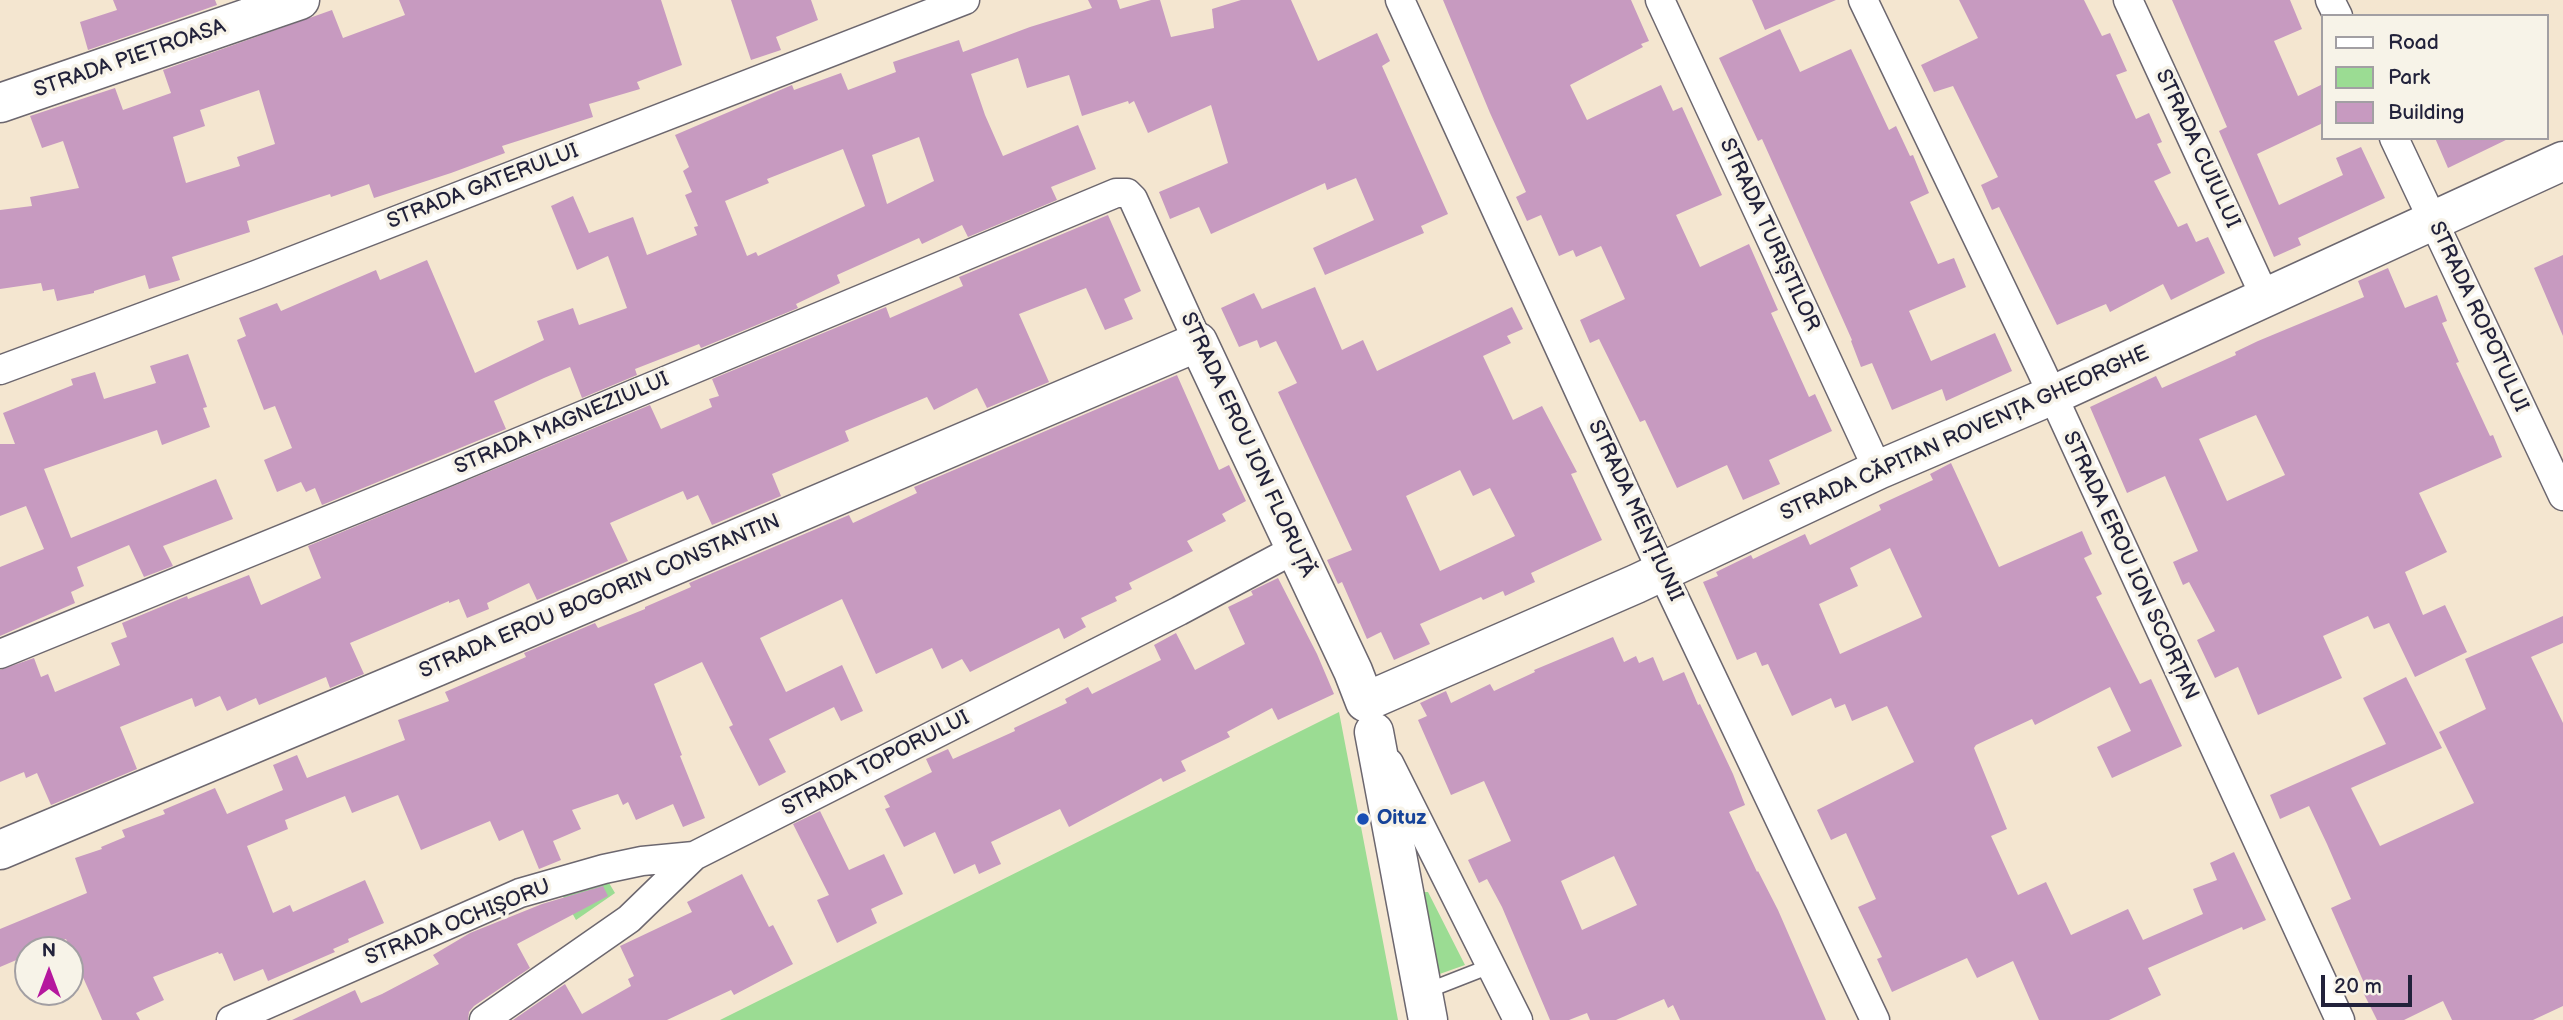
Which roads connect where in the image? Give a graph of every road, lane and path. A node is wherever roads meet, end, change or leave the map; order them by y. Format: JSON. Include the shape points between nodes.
{"nodes":[{"id":1,"x":300,"y":0,"type":"edge"},
{"id":2,"x":965,"y":0,"type":"edge"},
{"id":3,"x":1400,"y":0,"type":"edge"},
{"id":4,"x":1660,"y":0,"type":"edge"},
{"id":5,"x":1863,"y":0,"type":"edge"},
{"id":6,"x":2128,"y":0,"type":"edge"},
{"id":7,"x":0,"y":103,"type":"edge"},
{"id":8,"x":2395,"y":140,"type":"edge"},
{"id":9,"x":2563,"y":161,"type":"edge"},
{"id":10,"x":1124,"y":192,"type":"joint"},
{"id":11,"x":2432,"y":220,"type":"junction"},
{"id":12,"x":2266,"y":299,"type":"junction"},
{"id":13,"x":1198,"y":342,"type":"junction"},
{"id":14,"x":0,"y":370,"type":"edge"},
{"id":15,"x":2053,"y":395,"type":"junction"},
{"id":16,"x":1878,"y":470,"type":"junction"},
{"id":17,"x":2563,"y":496,"type":"edge"},
{"id":18,"x":1296,"y":549,"type":"junction"},
{"id":19,"x":1662,"y":572,"type":"junction"},
{"id":20,"x":0,"y":654,"type":"edge"},
{"id":21,"x":1370,"y":717,"type":"junction"},
{"id":22,"x":0,"y":850,"type":"edge"},
{"id":23,"x":694,"y":856,"type":"junction"},
{"id":24,"x":1493,"y":965,"type":"junction"},
{"id":25,"x":1426,"y":1006,"type":"edge"},
{"id":26,"x":231,"y":1020,"type":"edge"},
{"id":27,"x":484,"y":1020,"type":"edge"},
{"id":28,"x":1518,"y":1020,"type":"edge"},
{"id":29,"x":1874,"y":1020,"type":"edge"},
{"id":30,"x":2340,"y":1020,"type":"edge"}],
"edges":[{"from":1,"to":7,"type":"street","name":"STRADA PIETROASA"},
{"from":2,"to":14,"type":"street","name":"STRADA GATERULUI"},
{"from":3,"to":19,"type":"street","name":"STRADA MENȚIUNII"},
{"from":4,"to":16,"type":"street","name":"STRADA TURIȘTILOR"},
{"from":5,"to":15,"type":"street","name":"STRADA EROU ION SCORȚAN"},
{"from":6,"to":12,"type":"street","name":"STRADA CUIULUI"},
{"from":8,"to":11,"type":"street","name":"STRADA ROPOTULUI"},
{"from":9,"to":11,"type":"street","name":"STRADA CĂPITAN ROVENȚA GHEORGHE"},
{"from":10,"to":13,"type":"street","name":"STRADA EROU ION FLORUȚĂ","via":[[1133,199]]},
{"from":10,"to":20,"type":"street","name":"STRADA MAGNEZIULUI"},
{"from":11,"to":12,"type":"street","name":"STRADA CĂPITAN ROVENȚA GHEORGHE"},
{"from":11,"to":17,"type":"street","name":"STRADA ROPOTULUI"},
{"from":12,"to":15,"type":"street","name":"STRADA CĂPITAN ROVENȚA GHEORGHE"},
{"from":13,"to":18,"type":"street","name":"STRADA EROU ION FLORUȚĂ"},
{"from":13,"to":22,"type":"street","name":"STRADA EROU BOGORIN CONSTANTIN"},
{"from":15,"to":16,"type":"street","name":"STRADA CĂPITAN ROVENȚA GHEORGHE"},
{"from":15,"to":30,"type":"street","name":"STRADA EROU ION SCORȚAN"},
{"from":16,"to":19,"type":"street","name":"STRADA CĂPITAN ROVENȚA GHEORGHE"},
{"from":18,"to":21,"type":"street","name":"STRADA EROU ION FLORUȚĂ"},
{"from":18,"to":23,"type":"street","name":"STRADA TOPORULUI"},
{"from":19,"to":21,"type":"street","name":"STRADA CĂPITAN ROVENȚA GHEORGHE"},
{"from":19,"to":29,"type":"street","name":"STRADA MENȚIUNII"},
{"from":21,"to":24,"type":"street"},
{"from":21,"to":25,"type":"street","name":"STRADA EROU ION FLORUȚĂ"},
{"from":23,"to":26,"type":"street","name":"STRADA OCHIȘORU","via":[[617,866],[520,893]]},
{"from":23,"to":27,"type":"street","name":"STRADA TOPORULUI","via":[[629,919]]},
{"from":24,"to":25,"type":"lane"},
{"from":24,"to":28,"type":"street"}]}
